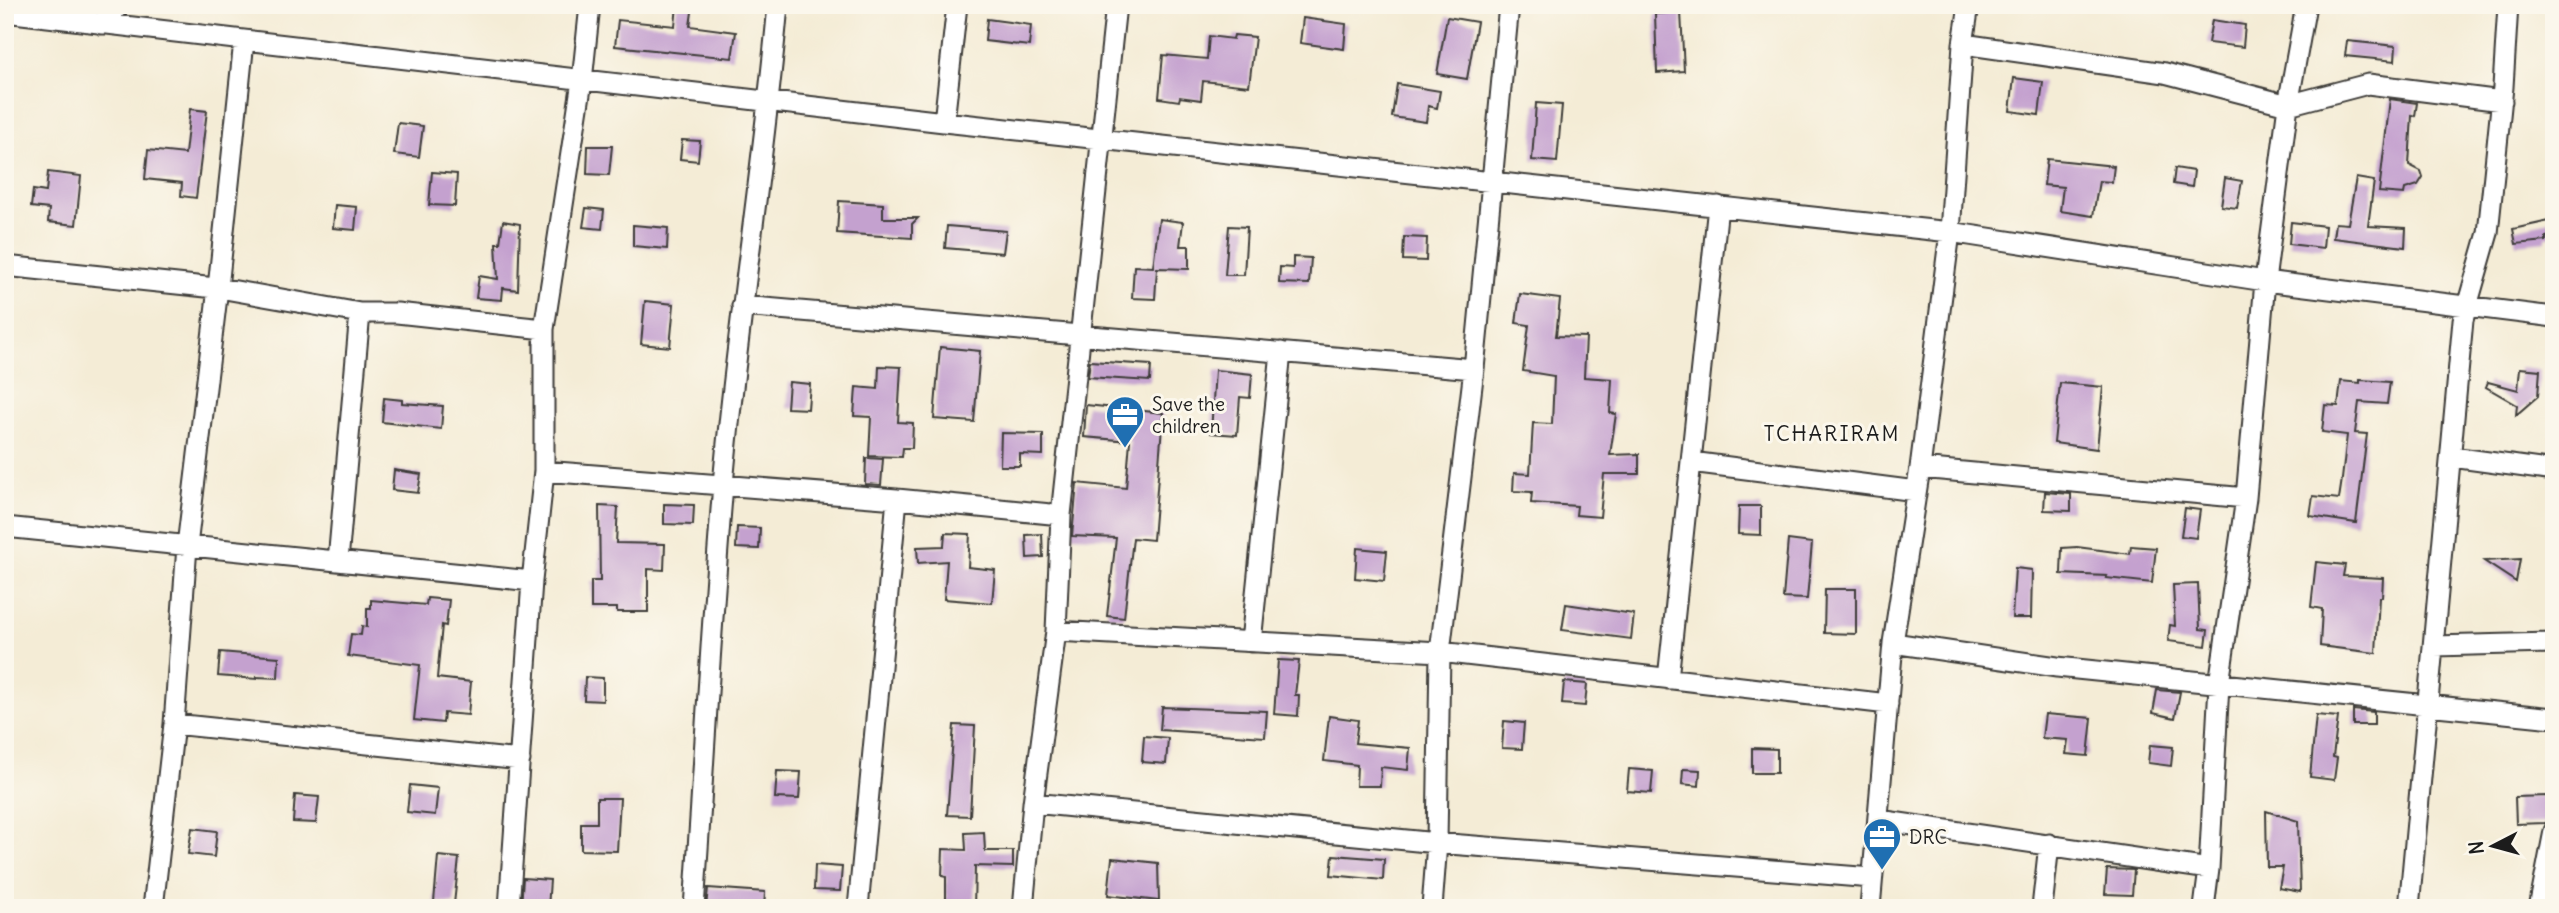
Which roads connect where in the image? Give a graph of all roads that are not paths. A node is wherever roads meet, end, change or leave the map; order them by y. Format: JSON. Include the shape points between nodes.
{"nodes":[{"id":1,"x":120,"y":5,"type":"edge"},
{"id":2,"x":590,"y":5,"type":"edge"},
{"id":3,"x":778,"y":5,"type":"edge"},
{"id":4,"x":957,"y":5,"type":"edge"},
{"id":5,"x":1116,"y":5,"type":"edge"},
{"id":6,"x":1509,"y":5,"type":"edge"},
{"id":7,"x":1969,"y":5,"type":"edge"},
{"id":8,"x":2306,"y":5,"type":"edge"},
{"id":9,"x":2508,"y":5,"type":"edge"},
{"id":10,"x":5,"y":12,"type":"edge"},
{"id":11,"x":101,"y":24,"type":"junction"},
{"id":12,"x":244,"y":41,"type":"junction"},
{"id":13,"x":1963,"y":44,"type":"junction"},
{"id":14,"x":582,"y":80,"type":"junction"},
{"id":15,"x":2502,"y":100,"type":"junction"},
{"id":16,"x":769,"y":102,"type":"junction"},
{"id":17,"x":2288,"y":105,"type":"junction"},
{"id":18,"x":944,"y":122,"type":"junction"},
{"id":19,"x":1100,"y":139,"type":"junction"},
{"id":20,"x":1491,"y":182,"type":"junction"},
{"id":21,"x":1718,"y":206,"type":"junction"},
{"id":22,"x":1950,"y":232,"type":"junction"},
{"id":23,"x":5,"y":266,"type":"edge"},
{"id":24,"x":2265,"y":281,"type":"junction"},
{"id":25,"x":218,"y":288,"type":"junction"},
{"id":26,"x":742,"y":306,"type":"junction"},
{"id":27,"x":2467,"y":306,"type":"junction"},
{"id":28,"x":360,"y":313,"type":"junction"},
{"id":29,"x":2554,"y":317,"type":"edge"},
{"id":30,"x":544,"y":328,"type":"junction"},
{"id":31,"x":1079,"y":335,"type":"junction"},
{"id":32,"x":1281,"y":352,"type":"junction"},
{"id":33,"x":1474,"y":369,"type":"junction"},
{"id":34,"x":2452,"y":457,"type":"junction"},
{"id":35,"x":1691,"y":462,"type":"junction"},
{"id":36,"x":1920,"y":468,"type":"junction"},
{"id":37,"x":544,"y":471,"type":"junction"},
{"id":38,"x":2554,"y":471,"type":"edge"},
{"id":39,"x":723,"y":485,"type":"junction"},
{"id":40,"x":1916,"y":491,"type":"junction"},
{"id":41,"x":2246,"y":498,"type":"junction"},
{"id":42,"x":897,"y":499,"type":"junction"},
{"id":43,"x":1061,"y":515,"type":"junction"},
{"id":44,"x":5,"y":527,"type":"edge"},
{"id":45,"x":187,"y":546,"type":"junction"},
{"id":46,"x":338,"y":561,"type":"junction"},
{"id":47,"x":532,"y":581,"type":"junction"},
{"id":48,"x":1056,"y":631,"type":"junction"},
{"id":49,"x":1251,"y":642,"type":"junction"},
{"id":50,"x":1893,"y":643,"type":"junction"},
{"id":51,"x":2554,"y":643,"type":"edge"},
{"id":52,"x":2434,"y":646,"type":"junction"},
{"id":53,"x":1440,"y":652,"type":"junction"},
{"id":54,"x":1668,"y":679,"type":"junction"},
{"id":55,"x":2219,"y":684,"type":"junction"},
{"id":56,"x":1888,"y":704,"type":"junction"},
{"id":57,"x":2428,"y":705,"type":"junction"},
{"id":58,"x":2554,"y":718,"type":"edge"},
{"id":59,"x":174,"y":724,"type":"junction"},
{"id":60,"x":520,"y":760,"type":"junction"},
{"id":61,"x":1034,"y":803,"type":"junction"},
{"id":62,"x":1880,"y":820,"type":"junction"},
{"id":63,"x":2554,"y":831,"type":"edge"},
{"id":64,"x":1437,"y":843,"type":"junction"},
{"id":65,"x":2049,"y":844,"type":"junction"},
{"id":66,"x":2209,"y":869,"type":"junction"},
{"id":67,"x":1872,"y":878,"type":"junction"},
{"id":68,"x":153,"y":908,"type":"edge"},
{"id":69,"x":509,"y":908,"type":"edge"},
{"id":70,"x":694,"y":908,"type":"edge"},
{"id":71,"x":858,"y":908,"type":"edge"},
{"id":72,"x":1023,"y":908,"type":"edge"},
{"id":73,"x":1432,"y":908,"type":"edge"},
{"id":74,"x":1870,"y":908,"type":"edge"},
{"id":75,"x":2042,"y":908,"type":"edge"},
{"id":76,"x":2204,"y":908,"type":"edge"},
{"id":77,"x":2409,"y":908,"type":"edge"},
{"id":78,"x":2539,"y":908,"type":"edge"}],
"edges":[{"from":1,"to":11,"type":"street"},
{"from":2,"to":14,"type":"street"},
{"from":3,"to":16,"type":"street"},
{"from":4,"to":18,"type":"street"},
{"from":5,"to":19,"type":"street"},
{"from":6,"to":20,"type":"street"},
{"from":7,"to":13,"type":"street"},
{"from":8,"to":17,"type":"street"},
{"from":9,"to":15,"type":"street"},
{"from":10,"to":11,"type":"street"},
{"from":11,"to":12,"type":"street"},
{"from":12,"to":14,"type":"street"},
{"from":12,"to":25,"type":"street"},
{"from":13,"to":17,"type":"street","via":[[2165,72]]},
{"from":13,"to":22,"type":"street"},
{"from":14,"to":16,"type":"street"},
{"from":14,"to":30,"type":"street"},
{"from":15,"to":17,"type":"street","via":[[2368,84]]},
{"from":15,"to":27,"type":"street","via":[[2488,233]]},
{"from":16,"to":18,"type":"street"},
{"from":16,"to":26,"type":"street"},
{"from":17,"to":24,"type":"street"},
{"from":18,"to":19,"type":"street"},
{"from":19,"to":20,"type":"street"},
{"from":19,"to":31,"type":"street"},
{"from":20,"to":21,"type":"street"},
{"from":20,"to":33,"type":"street"},
{"from":21,"to":22,"type":"street"},
{"from":21,"to":35,"type":"street"},
{"from":22,"to":24,"type":"street"},
{"from":22,"to":36,"type":"street"},
{"from":23,"to":25,"type":"street"},
{"from":24,"to":27,"type":"street"},
{"from":24,"to":41,"type":"street"},
{"from":25,"to":28,"type":"street"},
{"from":25,"to":45,"type":"street"},
{"from":26,"to":31,"type":"street"},
{"from":26,"to":39,"type":"street"},
{"from":27,"to":29,"type":"street"},
{"from":27,"to":34,"type":"street"},
{"from":28,"to":30,"type":"street"},
{"from":28,"to":46,"type":"street"},
{"from":30,"to":37,"type":"street"},
{"from":31,"to":32,"type":"street"},
{"from":31,"to":43,"type":"street"},
{"from":32,"to":33,"type":"street"},
{"from":32,"to":49,"type":"street"},
{"from":33,"to":53,"type":"street"},
{"from":34,"to":38,"type":"street"},
{"from":34,"to":52,"type":"street"},
{"from":35,"to":40,"type":"street"},
{"from":35,"to":54,"type":"street"},
{"from":36,"to":40,"type":"street"},
{"from":36,"to":41,"type":"street"},
{"from":37,"to":39,"type":"street"},
{"from":37,"to":47,"type":"street"},
{"from":39,"to":42,"type":"street"},
{"from":39,"to":70,"type":"street"},
{"from":40,"to":50,"type":"street"},
{"from":41,"to":55,"type":"street"},
{"from":42,"to":43,"type":"street"},
{"from":42,"to":71,"type":"street"},
{"from":43,"to":48,"type":"street"},
{"from":44,"to":45,"type":"street"},
{"from":45,"to":46,"type":"street"},
{"from":45,"to":59,"type":"street"},
{"from":46,"to":47,"type":"street"},
{"from":47,"to":60,"type":"street"},
{"from":48,"to":49,"type":"street"},
{"from":48,"to":61,"type":"street"},
{"from":49,"to":53,"type":"street"},
{"from":50,"to":55,"type":"street"},
{"from":50,"to":56,"type":"street"},
{"from":51,"to":52,"type":"street"},
{"from":52,"to":57,"type":"street"},
{"from":53,"to":54,"type":"street"},
{"from":53,"to":64,"type":"street"},
{"from":54,"to":56,"type":"street"},
{"from":55,"to":57,"type":"street"},
{"from":55,"to":66,"type":"street"},
{"from":56,"to":62,"type":"street"},
{"from":57,"to":58,"type":"street"},
{"from":57,"to":77,"type":"street"},
{"from":59,"to":60,"type":"street"},
{"from":59,"to":68,"type":"street"},
{"from":60,"to":69,"type":"street"},
{"from":61,"to":64,"type":"street"},
{"from":61,"to":72,"type":"street"},
{"from":62,"to":65,"type":"street"},
{"from":62,"to":67,"type":"street"},
{"from":63,"to":78,"type":"street"},
{"from":64,"to":67,"type":"street"},
{"from":64,"to":73,"type":"street"},
{"from":65,"to":66,"type":"street"},
{"from":65,"to":75,"type":"street"},
{"from":66,"to":76,"type":"street"},
{"from":67,"to":74,"type":"street"}]}
